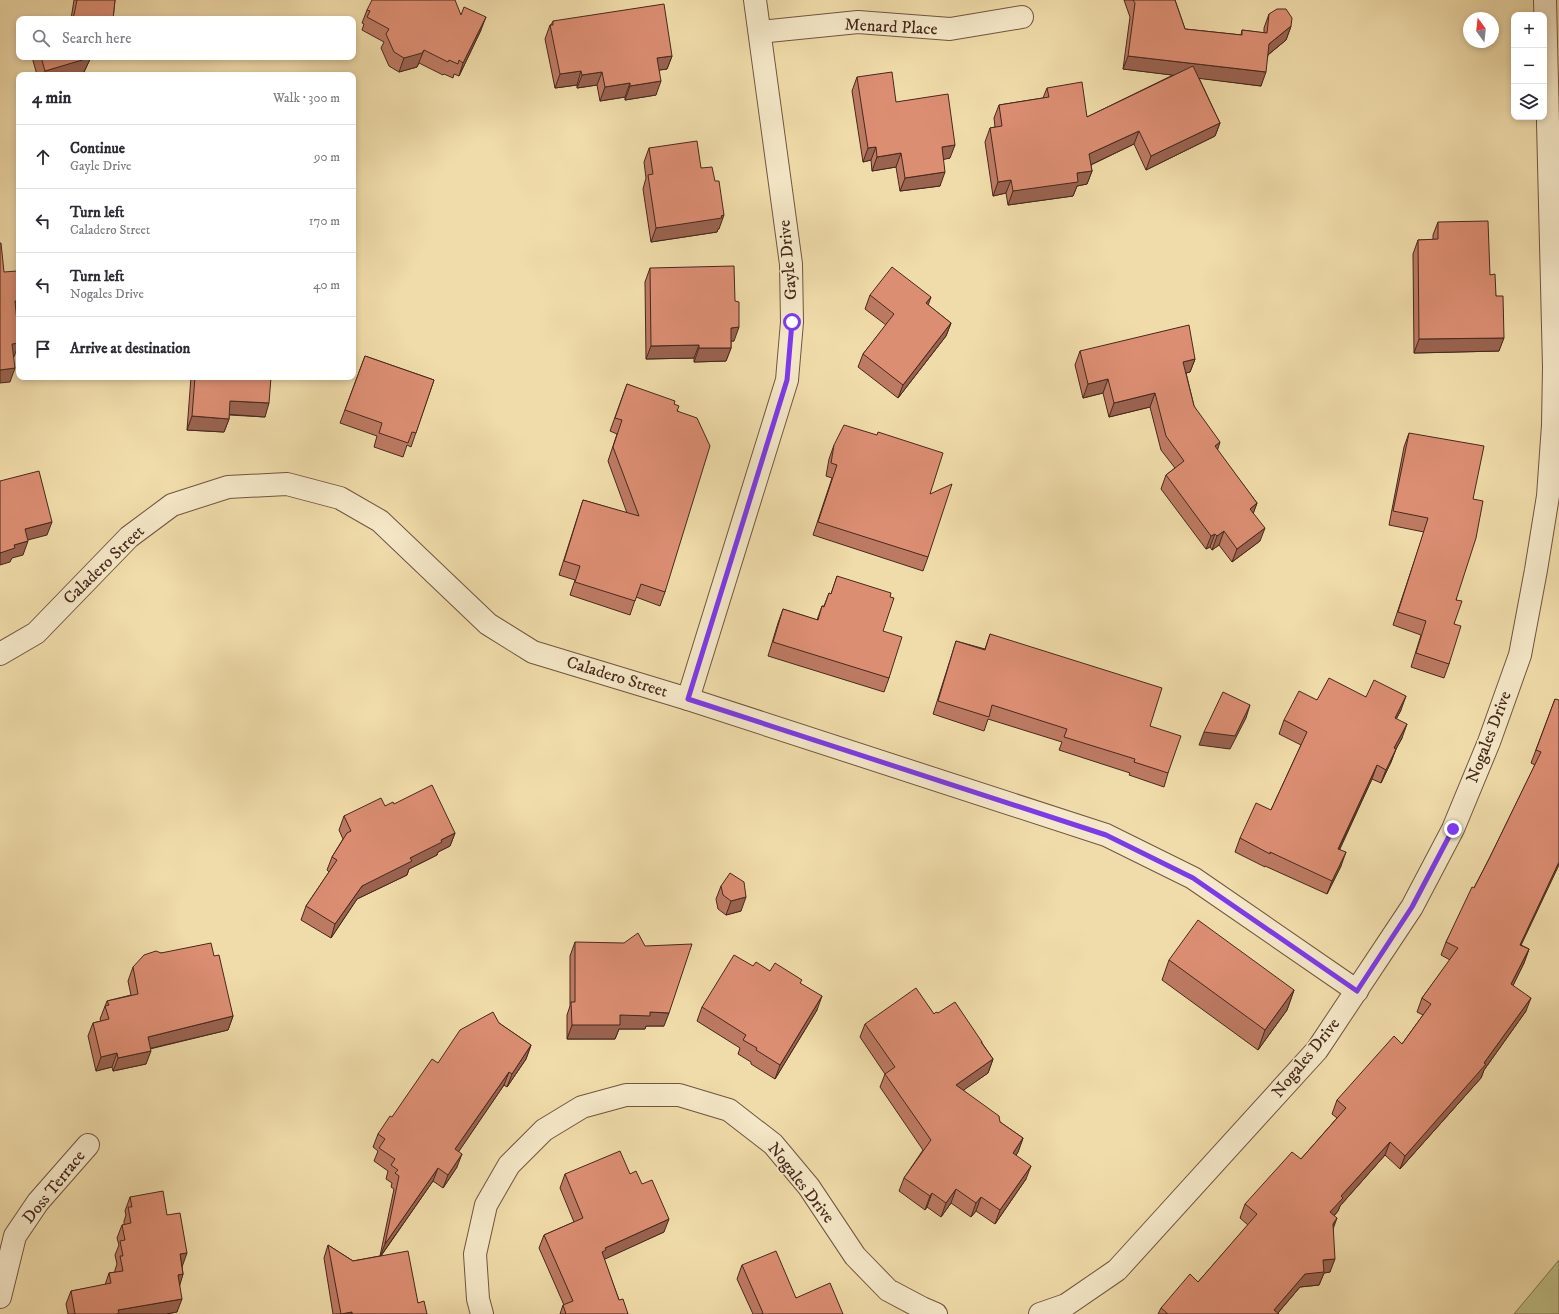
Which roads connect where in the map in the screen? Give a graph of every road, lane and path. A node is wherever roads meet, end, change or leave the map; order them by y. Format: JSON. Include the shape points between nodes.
{"nodes":[{"id":1,"x":755,"y":0,"type":"edge"},
{"id":2,"x":1545,"y":0,"type":"edge"},
{"id":3,"x":1022,"y":17,"type":"dead end"},
{"id":4,"x":760,"y":32,"type":"junction"},
{"id":5,"x":0,"y":654,"type":"edge"},
{"id":6,"x":688,"y":699,"type":"junction"},
{"id":7,"x":1357,"y":991,"type":"junction"},
{"id":8,"x":88,"y":1145,"type":"dead end"},
{"id":9,"x":0,"y":1297,"type":"edge"},
{"id":10,"x":482,"y":1314,"type":"edge"},
{"id":11,"x":936,"y":1314,"type":"edge"},
{"id":12,"x":1040,"y":1314,"type":"edge"}],
"edges":[{"from":1,"to":4,"type":"street","name":"Gayle Drive"},
{"from":2,"to":7,"type":"street","name":"Nogales Drive","via":[[1554,367],[1553,425],[1548,496],[1520,655],[1489,742],[1453,829],[1412,907]]},
{"from":3,"to":4,"type":"street","name":"Menard Place","via":[[950,29],[858,22]]},
{"from":4,"to":6,"type":"street","name":"Gayle Drive","via":[[791,264],[792,322],[787,380]]},
{"from":5,"to":6,"type":"street","name":"Caladero Street","via":[[36,633],[128,537],[172,505],[228,487],[287,484],[340,498],[380,521],[488,624],[533,652]]},
{"from":6,"to":7,"type":"street","name":"Caladero Street","via":[[1106,835],[1193,878]]},
{"from":7,"to":12,"type":"street","name":"Nogales Drive","via":[[1317,1050],[1116,1270],[1066,1305]]},
{"from":8,"to":9,"type":"street","name":"Doss Terrace","via":[[38,1202],[15,1236]]},
{"from":10,"to":11,"type":"street","name":"Nogales Drive","via":[[478,1299],[476,1254],[486,1205],[509,1165],[544,1130],[582,1107],[626,1095],[679,1095],[728,1110],[773,1144],[809,1187],[855,1256],[888,1290]]}]}
